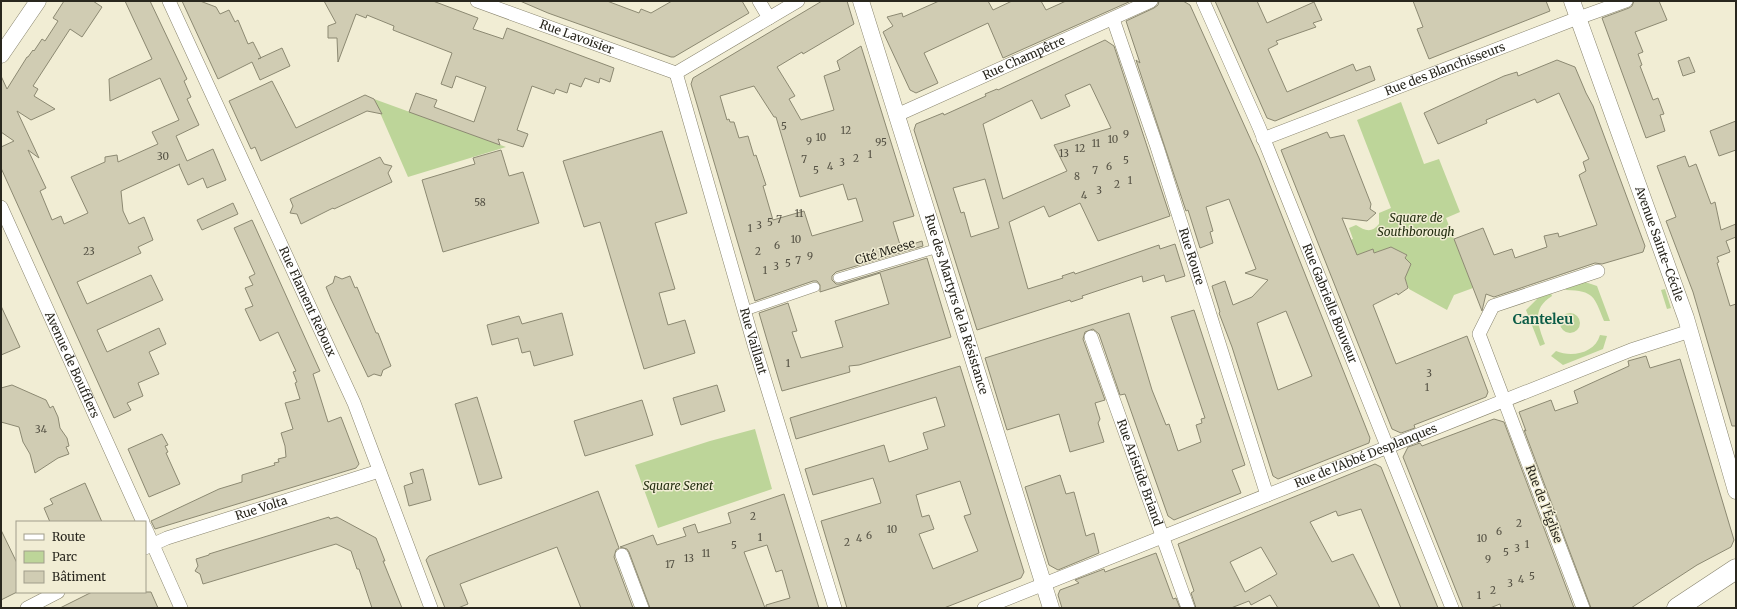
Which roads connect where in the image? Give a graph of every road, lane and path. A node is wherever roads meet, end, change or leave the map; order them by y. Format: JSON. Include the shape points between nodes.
{"nodes":[{"id":1,"x":38,"y":1,"type":"edge"},
{"id":2,"x":169,"y":1,"type":"edge"},
{"id":3,"x":477,"y":1,"type":"edge"},
{"id":4,"x":759,"y":1,"type":"edge"},
{"id":5,"x":798,"y":1,"type":"edge"},
{"id":6,"x":861,"y":1,"type":"edge"},
{"id":7,"x":1151,"y":1,"type":"edge"},
{"id":8,"x":1203,"y":1,"type":"edge"},
{"id":9,"x":1572,"y":1,"type":"edge"},
{"id":10,"x":1626,"y":1,"type":"edge"},
{"id":11,"x":769,"y":18,"type":"junction"},
{"id":12,"x":1579,"y":18,"type":"junction"},
{"id":13,"x":1113,"y":19,"type":"junction"},
{"id":14,"x":1,"y":55,"type":"edge"},
{"id":15,"x":676,"y":73,"type":"junction"},
{"id":16,"x":897,"y":115,"type":"junction"},
{"id":17,"x":1263,"y":139,"type":"junction"},
{"id":18,"x":1,"y":207,"type":"edge"},
{"id":19,"x":938,"y":248,"type":"junction"},
{"id":20,"x":1598,"y":271,"type":"dead end"},
{"id":21,"x":838,"y":278,"type":"dead end"},
{"id":22,"x":815,"y":287,"type":"dead end"},
{"id":23,"x":745,"y":311,"type":"junction"},
{"id":24,"x":1690,"y":331,"type":"junction"},
{"id":25,"x":1091,"y":337,"type":"dead end"},
{"id":26,"x":1504,"y":401,"type":"junction"},
{"id":27,"x":1387,"y":448,"type":"junction"},
{"id":28,"x":379,"y":471,"type":"junction"},
{"id":29,"x":1736,"y":491,"type":"edge"},
{"id":30,"x":1267,"y":495,"type":"junction"},
{"id":31,"x":143,"y":521,"type":"edge"},
{"id":32,"x":146,"y":532,"type":"edge"},
{"id":33,"x":1162,"y":537,"type":"junction"},
{"id":34,"x":149,"y":546,"type":"edge"},
{"id":35,"x":622,"y":555,"type":"dead end"},
{"id":36,"x":1736,"y":569,"type":"edge"},
{"id":37,"x":1044,"y":585,"type":"junction"},
{"id":38,"x":56,"y":593,"type":"edge"},
{"id":39,"x":27,"y":608,"type":"edge"},
{"id":40,"x":181,"y":608,"type":"edge"},
{"id":41,"x":431,"y":608,"type":"edge"},
{"id":42,"x":642,"y":608,"type":"edge"},
{"id":43,"x":835,"y":608,"type":"edge"},
{"id":44,"x":984,"y":608,"type":"edge"},
{"id":45,"x":1050,"y":608,"type":"edge"},
{"id":46,"x":1188,"y":608,"type":"edge"},
{"id":47,"x":1452,"y":608,"type":"edge"},
{"id":48,"x":1583,"y":608,"type":"edge"},
{"id":49,"x":1677,"y":608,"type":"edge"}],
"edges":[{"from":1,"to":14,"type":"street"},
{"from":2,"to":28,"type":"street","name":"Rue Flament Reboux","via":[[354,403]]},
{"from":3,"to":15,"type":"street","name":"Rue Lavoisier"},
{"from":4,"to":11,"type":"street"},
{"from":5,"to":11,"type":"street"},
{"from":6,"to":16,"type":"street","name":"Rue des Martyrs de la Résistance"},
{"from":7,"to":13,"type":"street","name":"Rue Champêtre"},
{"from":8,"to":17,"type":"street","name":"Rue Gabrielle Bouveur"},
{"from":9,"to":12,"type":"street","name":"Avenue Sainte-Cécile"},
{"from":10,"to":12,"type":"street","name":"Rue des Blanchisseurs"},
{"from":11,"to":15,"type":"street"},
{"from":12,"to":17,"type":"street","name":"Rue des Blanchisseurs"},
{"from":12,"to":24,"type":"street","name":"Avenue Sainte-Cécile"},
{"from":13,"to":16,"type":"street","name":"Rue Champêtre"},
{"from":13,"to":30,"type":"street","name":"Rue Roure","via":[[1157,147]]},
{"from":15,"to":23,"type":"street","name":"Rue Vaillant"},
{"from":16,"to":19,"type":"street","name":"Rue des Martyrs de la Résistance"},
{"from":17,"to":27,"type":"street","name":"Rue Gabrielle Bouveur"},
{"from":18,"to":31,"type":"street","name":"Avenue de Boufflers"},
{"from":19,"to":21,"type":"street","name":"Cité Meese"},
{"from":19,"to":37,"type":"street","name":"Rue des Martyrs de la Résistance"},
{"from":20,"to":26,"type":"street","name":"Rue de l'Église","via":[[1493,306],[1479,334]]},
{"from":22,"to":23,"type":"street"},
{"from":23,"to":43,"type":"street","name":"Rue Vaillant"},
{"from":24,"to":26,"type":"street","name":"Rue de l'Abbé Desplanques","via":[[1631,350]]},
{"from":24,"to":29,"type":"street","name":"Avenue Sainte-Cécile"},
{"from":25,"to":33,"type":"street","name":"Rue Aristide Briand"},
{"from":26,"to":27,"type":"street","name":"Rue de l'Abbé Desplanques"},
{"from":26,"to":48,"type":"street","name":"Rue de l'Église"},
{"from":27,"to":30,"type":"street","name":"Rue de l'Abbé Desplanques"},
{"from":27,"to":47,"type":"street","name":"Rue Gabrielle Bouveur"},
{"from":28,"to":34,"type":"street","name":"Rue Volta","via":[[167,538]]},
{"from":28,"to":41,"type":"street","name":"Rue Flament Reboux"},
{"from":30,"to":33,"type":"street","name":"Rue de l'Abbé Desplanques"},
{"from":32,"to":34,"type":"street"},
{"from":33,"to":37,"type":"street","name":"Rue de l'Abbé Desplanques"},
{"from":33,"to":46,"type":"street","name":"Rue Aristide Briand"},
{"from":34,"to":40,"type":"street"},
{"from":35,"to":42,"type":"street"},
{"from":36,"to":49,"type":"main road"},
{"from":37,"to":44,"type":"street","name":"Rue de l'Abbé Desplanques"},
{"from":37,"to":45,"type":"street","name":"Rue des Martyrs de la Résistance"},
{"from":38,"to":39,"type":"street"}]}
